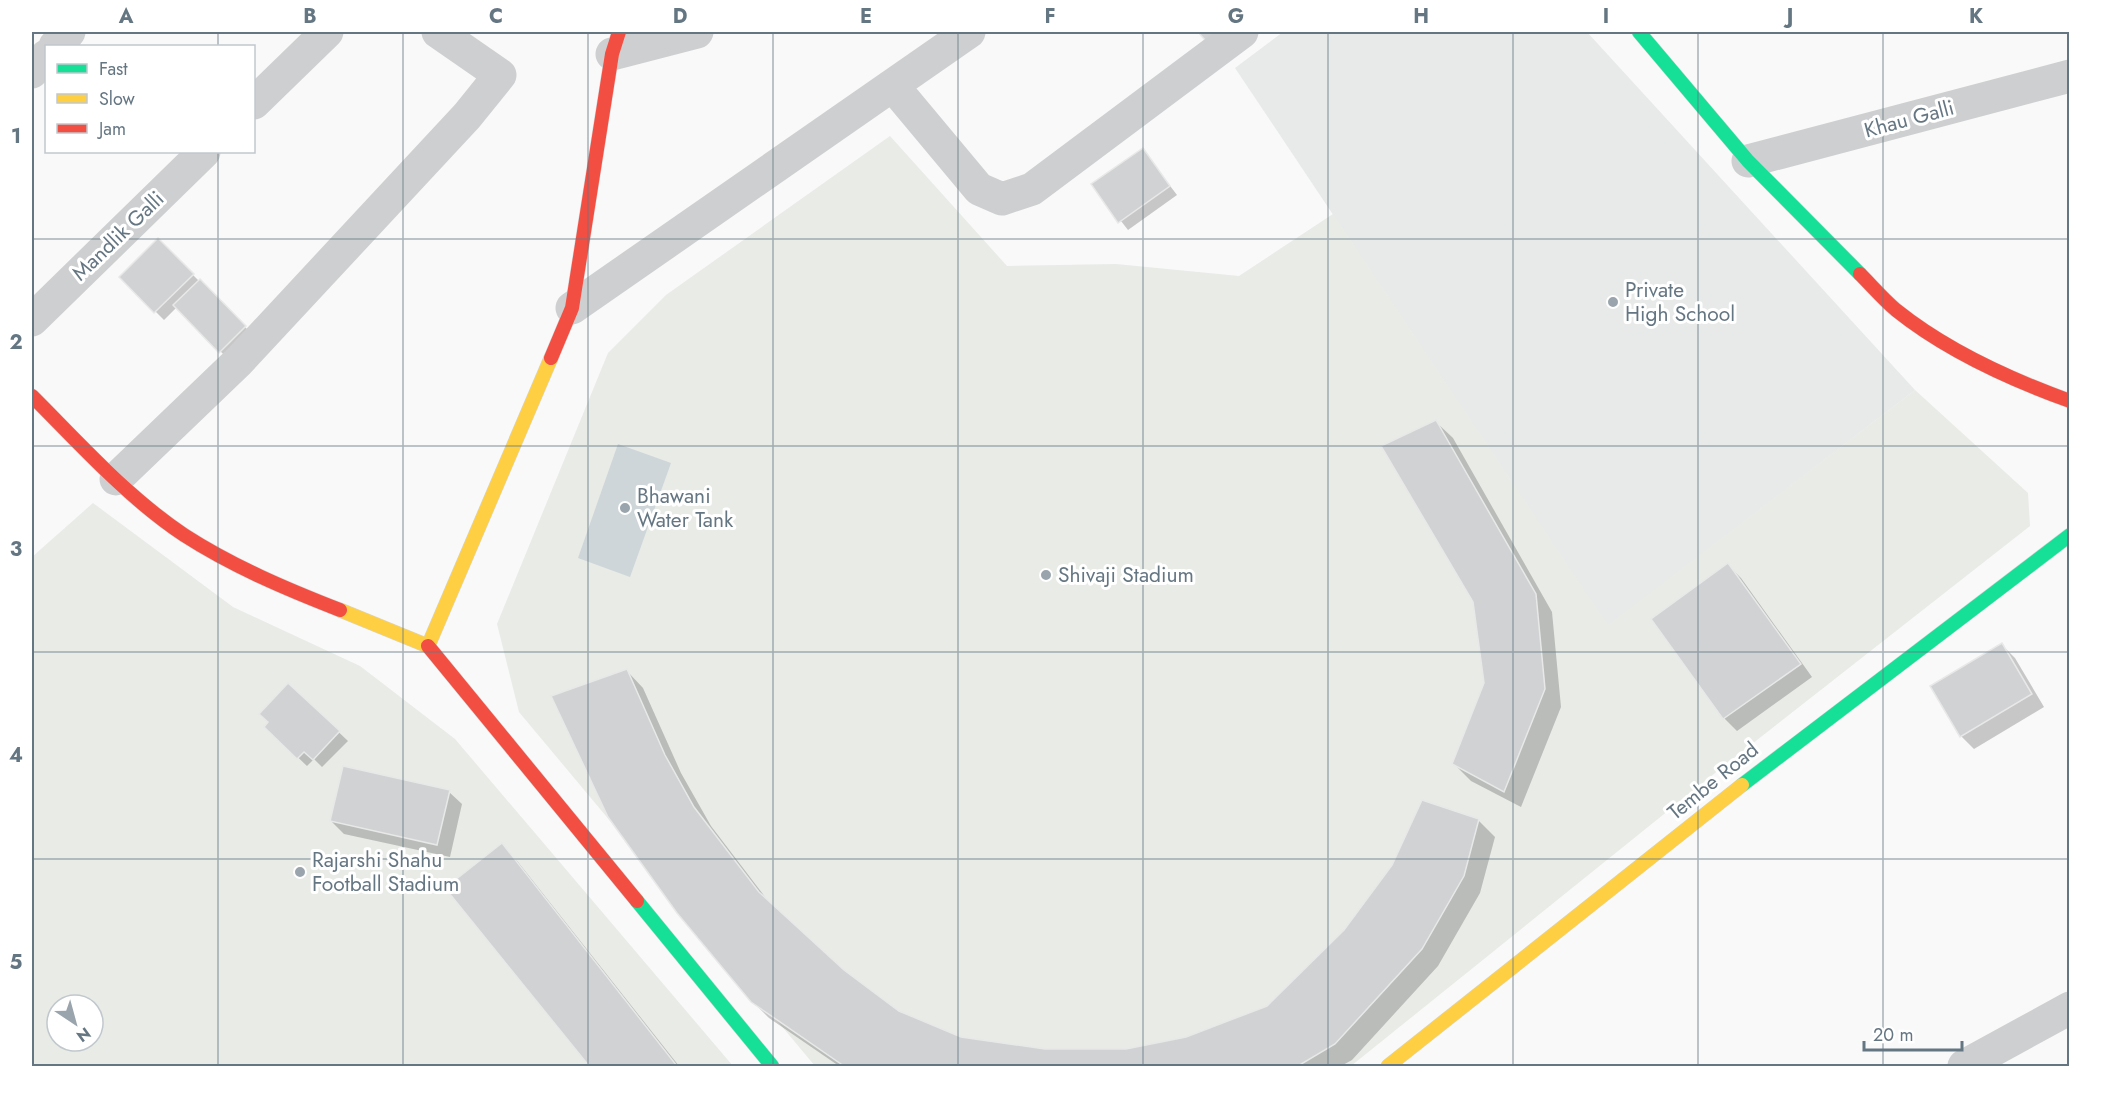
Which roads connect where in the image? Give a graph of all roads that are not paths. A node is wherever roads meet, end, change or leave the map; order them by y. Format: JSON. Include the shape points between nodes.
{"nodes":[{"id":1,"x":69,"y":32,"type":"edge"},
{"id":2,"x":327,"y":32,"type":"edge"},
{"id":3,"x":438,"y":32,"type":"edge"},
{"id":4,"x":697,"y":32,"type":"edge"},
{"id":5,"x":969,"y":32,"type":"edge"},
{"id":6,"x":1242,"y":32,"type":"edge"},
{"id":7,"x":1639,"y":32,"type":"edge"},
{"id":8,"x":616,"y":43,"type":"edge"},
{"id":9,"x":56,"y":45,"type":"edge"},
{"id":10,"x":45,"y":57,"type":"edge"},
{"id":11,"x":32,"y":72,"type":"edge"},
{"id":12,"x":2070,"y":76,"type":"edge"},
{"id":13,"x":893,"y":86,"type":"junction"},
{"id":14,"x":255,"y":102,"type":"edge"},
{"id":15,"x":203,"y":153,"type":"edge"},
{"id":16,"x":1748,"y":162,"type":"junction"},
{"id":17,"x":572,"y":308,"type":"junction"},
{"id":18,"x":32,"y":320,"type":"edge"},
{"id":19,"x":32,"y":396,"type":"edge"},
{"id":20,"x":2070,"y":401,"type":"edge"},
{"id":21,"x":116,"y":479,"type":"junction"},
{"id":22,"x":2070,"y":536,"type":"edge"},
{"id":23,"x":428,"y":646,"type":"junction"},
{"id":24,"x":2070,"y":1008,"type":"edge"},
{"id":25,"x":772,"y":1066,"type":"edge"},
{"id":26,"x":1389,"y":1066,"type":"edge"},
{"id":27,"x":1964,"y":1066,"type":"edge"}],
"edges":[{"from":1,"to":9,"type":"street"},
{"from":2,"to":14,"type":"street"},
{"from":3,"to":21,"type":"street","via":[[500,75],[467,116],[239,361]]},
{"from":4,"to":8,"type":"street"},
{"from":5,"to":13,"type":"street"},
{"from":6,"to":13,"type":"street","via":[[1032,189],[1002,199],[979,189]]},
{"from":7,"to":16,"type":"street"},
{"from":8,"to":17,"type":"street"},
{"from":10,"to":11,"type":"street"},
{"from":12,"to":16,"type":"street","name":"Khau Galli"},
{"from":13,"to":17,"type":"street"},
{"from":15,"to":18,"type":"street","name":"Mandlik Galli"},
{"from":16,"to":20,"type":"street","via":[[1895,309],[1943,342],[2015,381]]},
{"from":17,"to":23,"type":"street"},
{"from":19,"to":21,"type":"street"},
{"from":21,"to":23,"type":"street","via":[[183,534],[273,582]]},
{"from":22,"to":26,"type":"street","name":"Tembe Road","via":[[1814,728]]},
{"from":23,"to":25,"type":"street"},
{"from":24,"to":27,"type":"street"}]}
